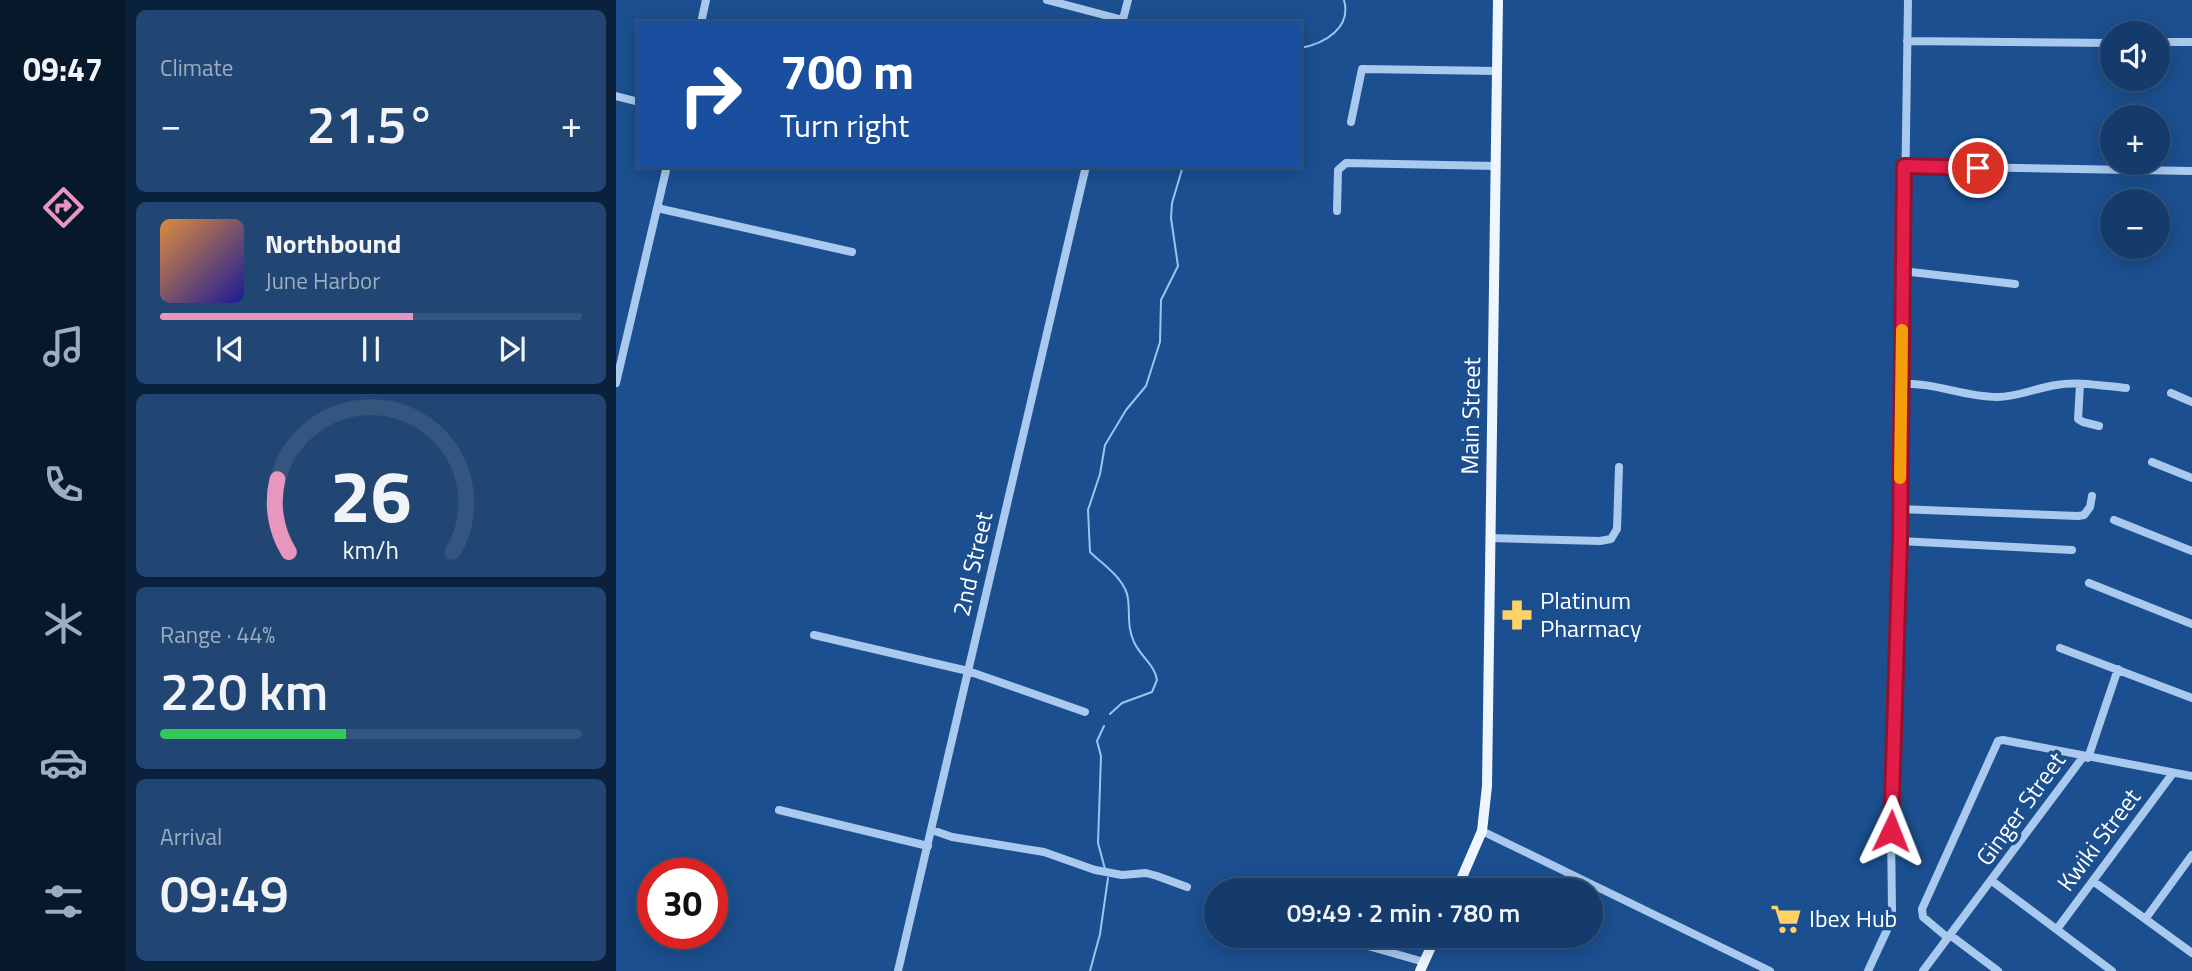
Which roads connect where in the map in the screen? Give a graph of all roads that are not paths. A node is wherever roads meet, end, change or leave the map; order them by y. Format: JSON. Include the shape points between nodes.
{"nodes":[{"id":1,"x":706,"y":0,"type":"edge"},
{"id":2,"x":1047,"y":0,"type":"edge"},
{"id":3,"x":1128,"y":0,"type":"edge"},
{"id":4,"x":1499,"y":0,"type":"edge"},
{"id":5,"x":1908,"y":0,"type":"edge"},
{"id":6,"x":701,"y":21,"type":"edge"},
{"id":7,"x":1123,"y":21,"type":"edge"},
{"id":8,"x":1907,"y":41,"type":"junction"},
{"id":9,"x":2170,"y":42,"type":"edge"},
{"id":10,"x":2192,"y":42,"type":"edge"},
{"id":11,"x":2100,"y":43,"type":"edge"},
{"id":12,"x":1497,"y":71,"type":"junction"},
{"id":13,"x":616,"y":96,"type":"edge"},
{"id":14,"x":637,"y":101,"type":"edge"},
{"id":15,"x":1352,"y":122,"type":"dead end"},
{"id":16,"x":1496,"y":166,"type":"junction"},
{"id":17,"x":1904,"y":166,"type":"junction"},
{"id":18,"x":667,"y":168,"type":"edge"},
{"id":19,"x":1086,"y":168,"type":"edge"},
{"id":20,"x":2192,"y":171,"type":"edge"},
{"id":21,"x":657,"y":208,"type":"junction"},
{"id":22,"x":1337,"y":211,"type":"dead end"},
{"id":23,"x":852,"y":252,"type":"dead end"},
{"id":24,"x":1902,"y":271,"type":"junction"},
{"id":25,"x":2015,"y":284,"type":"dead end"},
{"id":26,"x":616,"y":383,"type":"edge"},
{"id":27,"x":1901,"y":384,"type":"junction"},
{"id":28,"x":2080,"y":385,"type":"junction"},
{"id":29,"x":2126,"y":388,"type":"dead end"},
{"id":30,"x":2171,"y":393,"type":"dead end"},
{"id":31,"x":2192,"y":402,"type":"edge"},
{"id":32,"x":2099,"y":426,"type":"dead end"},
{"id":33,"x":2152,"y":461,"type":"dead end"},
{"id":34,"x":1619,"y":467,"type":"dead end"},
{"id":35,"x":2192,"y":478,"type":"edge"},
{"id":36,"x":2092,"y":496,"type":"dead end"},
{"id":37,"x":1899,"y":509,"type":"junction"},
{"id":38,"x":2115,"y":520,"type":"dead end"},
{"id":39,"x":1490,"y":538,"type":"junction"},
{"id":40,"x":1900,"y":541,"type":"junction"},
{"id":41,"x":2072,"y":550,"type":"dead end"},
{"id":42,"x":2192,"y":551,"type":"edge"},
{"id":43,"x":2089,"y":583,"type":"dead end"},
{"id":44,"x":2192,"y":624,"type":"edge"},
{"id":45,"x":814,"y":635,"type":"dead end"},
{"id":46,"x":2060,"y":648,"type":"dead end"},
{"id":47,"x":2118,"y":669,"type":"junction"},
{"id":48,"x":968,"y":671,"type":"junction"},
{"id":49,"x":2192,"y":698,"type":"edge"},
{"id":50,"x":1086,"y":712,"type":"dead end"},
{"id":51,"x":2085,"y":757,"type":"junction"},
{"id":52,"x":2173,"y":774,"type":"junction"},
{"id":53,"x":2192,"y":776,"type":"edge"},
{"id":54,"x":779,"y":810,"type":"dead end"},
{"id":55,"x":932,"y":830,"type":"junction"},
{"id":56,"x":1482,"y":831,"type":"junction"},
{"id":57,"x":928,"y":846,"type":"junction"},
{"id":58,"x":2192,"y":856,"type":"edge"},
{"id":59,"x":1462,"y":878,"type":"edge"},
{"id":60,"x":1992,"y":881,"type":"junction"},
{"id":61,"x":2093,"y":881,"type":"junction"},
{"id":62,"x":1187,"y":887,"type":"dead end"},
{"id":63,"x":2146,"y":918,"type":"junction"},
{"id":64,"x":2057,"y":929,"type":"junction"},
{"id":65,"x":1949,"y":936,"type":"junction"},
{"id":66,"x":1369,"y":948,"type":"edge"},
{"id":67,"x":1431,"y":948,"type":"edge"},
{"id":68,"x":2192,"y":953,"type":"edge"},
{"id":69,"x":1422,"y":967,"type":"edge"},
{"id":70,"x":1869,"y":970,"type":"edge"},
{"id":71,"x":898,"y":971,"type":"edge"},
{"id":72,"x":1770,"y":971,"type":"edge"},
{"id":73,"x":1923,"y":971,"type":"edge"},
{"id":74,"x":1998,"y":971,"type":"edge"},
{"id":75,"x":2112,"y":971,"type":"edge"}],
"edges":[{"from":1,"to":6,"type":"street"},
{"from":2,"to":7,"type":"street"},
{"from":3,"to":7,"type":"street"},
{"from":4,"to":12,"type":"main road","name":"Main Street"},
{"from":5,"to":8,"type":"street"},
{"from":8,"to":11,"type":"street"},
{"from":8,"to":17,"type":"street"},
{"from":9,"to":10,"type":"street"},
{"from":12,"to":15,"type":"street","via":[[1362,69]]},
{"from":12,"to":16,"type":"main road","name":"Main Street"},
{"from":13,"to":14,"type":"street"},
{"from":16,"to":22,"type":"street","via":[[1344,164],[1338,175]]},
{"from":16,"to":39,"type":"main road","name":"Main Street"},
{"from":17,"to":20,"type":"street"},
{"from":17,"to":24,"type":"street"},
{"from":18,"to":21,"type":"street"},
{"from":19,"to":48,"type":"street","name":"2nd Street"},
{"from":21,"to":23,"type":"street"},
{"from":21,"to":26,"type":"street"},
{"from":24,"to":25,"type":"street"},
{"from":24,"to":27,"type":"street"},
{"from":27,"to":28,"type":"street","via":[[2000,398],[2058,384]]},
{"from":27,"to":37,"type":"street"},
{"from":28,"to":29,"type":"street"},
{"from":28,"to":32,"type":"street","via":[[2078,419]]},
{"from":30,"to":31,"type":"street"},
{"from":33,"to":35,"type":"street"},
{"from":34,"to":39,"type":"street","via":[[1617,529],[1611,539]]},
{"from":36,"to":37,"type":"street","via":[[2084,515],[2078,516]]},
{"from":37,"to":40,"type":"street"},
{"from":38,"to":42,"type":"street"},
{"from":39,"to":56,"type":"main road","name":"Main Street","via":[[1487,786]]},
{"from":40,"to":41,"type":"street"},
{"from":40,"to":70,"type":"street","via":[[1892,910]]},
{"from":43,"to":44,"type":"street"},
{"from":45,"to":48,"type":"street"},
{"from":46,"to":47,"type":"street"},
{"from":47,"to":49,"type":"street"},
{"from":47,"to":51,"type":"street"},
{"from":48,"to":50,"type":"street"},
{"from":48,"to":55,"type":"street","name":"2nd Street"},
{"from":51,"to":52,"type":"street","name":"Ginger Street"},
{"from":51,"to":60,"type":"street","name":"Ginger Street"},
{"from":51,"to":65,"type":"street","via":[[2003,740],[1996,744],[1922,909],[1923,918]]},
{"from":52,"to":53,"type":"street","name":"Ginger Street"},
{"from":52,"to":61,"type":"street","name":"Kwiki Street"},
{"from":54,"to":57,"type":"street"},
{"from":55,"to":57,"type":"street","name":"2nd Street"},
{"from":55,"to":62,"type":"street","via":[[1044,852],[1095,870],[1146,873]]},
{"from":56,"to":59,"type":"main road","name":"Main Street"},
{"from":56,"to":72,"type":"street"},
{"from":57,"to":71,"type":"street","name":"2nd Street"},
{"from":58,"to":63,"type":"street"},
{"from":60,"to":64,"type":"street"},
{"from":60,"to":65,"type":"street","name":"Ginger Street"},
{"from":61,"to":63,"type":"street"},
{"from":61,"to":64,"type":"street","name":"Kwiki Street"},
{"from":63,"to":68,"type":"street"},
{"from":64,"to":75,"type":"street"},
{"from":65,"to":73,"type":"street","name":"Ginger Street"},
{"from":65,"to":74,"type":"street"},
{"from":66,"to":69,"type":"street"},
{"from":67,"to":69,"type":"main road"}]}
